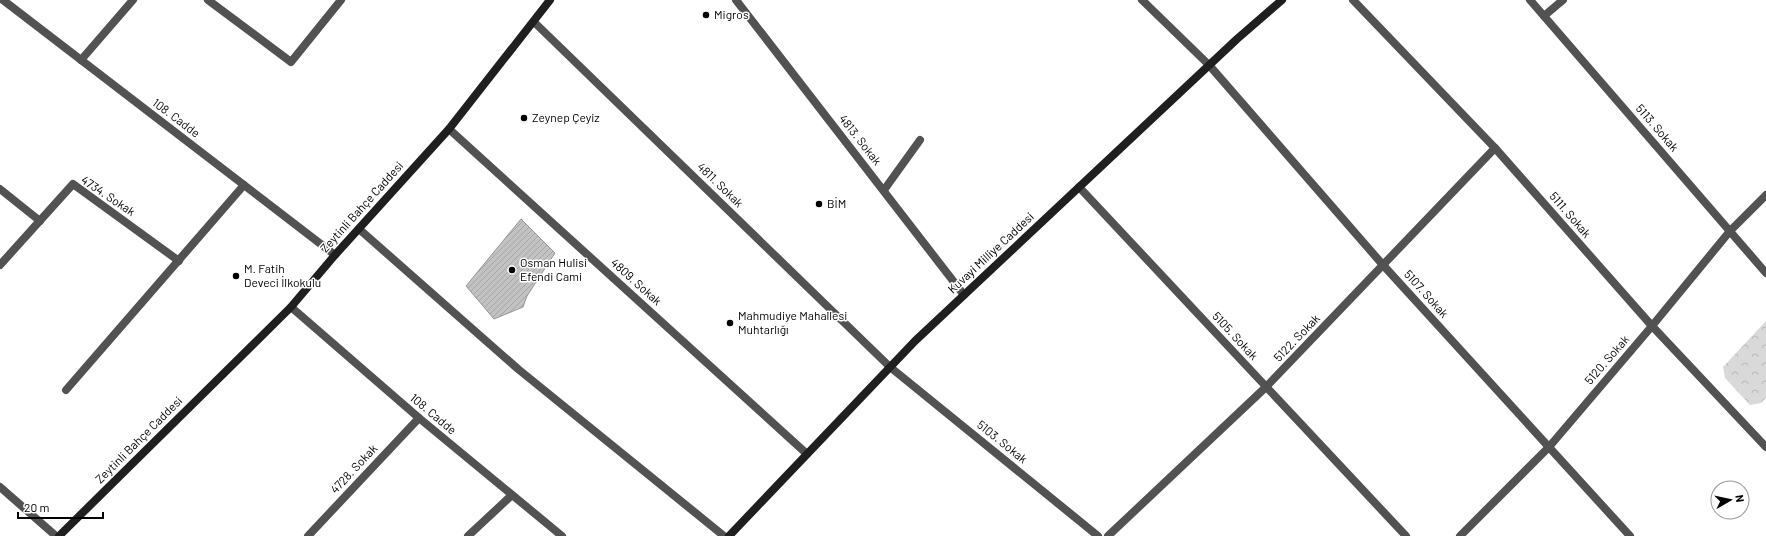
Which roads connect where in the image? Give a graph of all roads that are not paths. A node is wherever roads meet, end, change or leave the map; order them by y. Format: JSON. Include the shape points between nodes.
{"nodes":[{"id":1,"x":3,"y":0,"type":"edge"},
{"id":2,"x":133,"y":0,"type":"edge"},
{"id":3,"x":208,"y":0,"type":"edge"},
{"id":4,"x":341,"y":0,"type":"edge"},
{"id":5,"x":550,"y":0,"type":"edge"},
{"id":6,"x":736,"y":0,"type":"edge"},
{"id":7,"x":1142,"y":0,"type":"edge"},
{"id":8,"x":1282,"y":0,"type":"edge"},
{"id":9,"x":1353,"y":0,"type":"edge"},
{"id":10,"x":1530,"y":0,"type":"edge"},
{"id":11,"x":1563,"y":0,"type":"edge"},
{"id":12,"x":1544,"y":16,"type":"junction"},
{"id":13,"x":534,"y":22,"type":"junction"},
{"id":14,"x":81,"y":60,"type":"junction"},
{"id":15,"x":1209,"y":65,"type":"junction"},
{"id":16,"x":449,"y":129,"type":"junction"},
{"id":17,"x":920,"y":140,"type":"dead end"},
{"id":18,"x":1495,"y":148,"type":"junction"},
{"id":19,"x":244,"y":185,"type":"junction"},
{"id":20,"x":1079,"y":187,"type":"junction"},
{"id":21,"x":0,"y":190,"type":"edge"},
{"id":22,"x":884,"y":190,"type":"junction"},
{"id":23,"x":1766,"y":195,"type":"edge"},
{"id":24,"x":40,"y":221,"type":"junction"},
{"id":25,"x":358,"y":229,"type":"junction"},
{"id":26,"x":1730,"y":231,"type":"junction"},
{"id":27,"x":335,"y":255,"type":"junction"},
{"id":28,"x":179,"y":261,"type":"junction"},
{"id":29,"x":0,"y":264,"type":"edge"},
{"id":30,"x":1383,"y":265,"type":"junction"},
{"id":31,"x":1766,"y":273,"type":"edge"},
{"id":32,"x":964,"y":295,"type":"junction"},
{"id":33,"x":291,"y":307,"type":"junction"},
{"id":34,"x":1652,"y":326,"type":"junction"},
{"id":35,"x":890,"y":367,"type":"junction"},
{"id":36,"x":1266,"y":387,"type":"junction"},
{"id":37,"x":66,"y":390,"type":"dead end"},
{"id":38,"x":418,"y":418,"type":"junction"},
{"id":39,"x":1548,"y":447,"type":"junction"},
{"id":40,"x":1766,"y":447,"type":"edge"},
{"id":41,"x":807,"y":454,"type":"junction"},
{"id":42,"x":0,"y":488,"type":"edge"},
{"id":43,"x":512,"y":495,"type":"junction"},
{"id":44,"x":56,"y":536,"type":"edge"},
{"id":45,"x":59,"y":536,"type":"edge"},
{"id":46,"x":308,"y":536,"type":"edge"},
{"id":47,"x":468,"y":536,"type":"edge"},
{"id":48,"x":562,"y":536,"type":"edge"},
{"id":49,"x":724,"y":536,"type":"edge"},
{"id":50,"x":730,"y":536,"type":"edge"},
{"id":51,"x":1098,"y":536,"type":"edge"},
{"id":52,"x":1108,"y":536,"type":"edge"},
{"id":53,"x":1406,"y":536,"type":"edge"},
{"id":54,"x":1460,"y":536,"type":"edge"},
{"id":55,"x":1630,"y":536,"type":"edge"}],
"edges":[{"from":1,"to":14,"type":"street","name":"108. Cadde"},
{"from":2,"to":14,"type":"street"},
{"from":3,"to":4,"type":"street","via":[[291,62]]},
{"from":5,"to":13,"type":"street","name":"Zeytinli Bahçe Caddesi"},
{"from":6,"to":22,"type":"street","name":"4813. Sokak"},
{"from":7,"to":15,"type":"street","name":"5107. Sokak"},
{"from":8,"to":15,"type":"street","name":"Kuvayi Milliye Caddesi"},
{"from":9,"to":18,"type":"street","name":"5111. Sokak"},
{"from":10,"to":12,"type":"street","name":"5113. Sokak"},
{"from":11,"to":12,"type":"street"},
{"from":12,"to":26,"type":"street","name":"5113. Sokak"},
{"from":13,"to":16,"type":"street","name":"Zeytinli Bahçe Caddesi"},
{"from":13,"to":35,"type":"street","name":"4811. Sokak"},
{"from":14,"to":19,"type":"street","name":"108. Cadde"},
{"from":15,"to":20,"type":"street","name":"Kuvayi Milliye Caddesi"},
{"from":15,"to":30,"type":"street","name":"5107. Sokak"},
{"from":16,"to":25,"type":"street","name":"Zeytinli Bahçe Caddesi"},
{"from":16,"to":41,"type":"street","name":"4809. Sokak"},
{"from":17,"to":22,"type":"street"},
{"from":18,"to":30,"type":"street","name":"5122. Sokak"},
{"from":18,"to":34,"type":"street","name":"5111. Sokak"},
{"from":19,"to":27,"type":"street","name":"108. Cadde"},
{"from":19,"to":28,"type":"street"},
{"from":20,"to":32,"type":"street","name":"Kuvayi Milliye Caddesi"},
{"from":20,"to":36,"type":"street","name":"5105. Sokak"},
{"from":21,"to":24,"type":"street"},
{"from":22,"to":32,"type":"street","name":"4813. Sokak"},
{"from":23,"to":26,"type":"street","name":"5120. Sokak"},
{"from":24,"to":28,"type":"street","name":"4734. Sokak","via":[[73,184]]},
{"from":24,"to":29,"type":"street","name":"4734. Sokak"},
{"from":25,"to":27,"type":"street","name":"Zeytinli Bahçe Caddesi"},
{"from":25,"to":49,"type":"street","via":[[518,369]]},
{"from":26,"to":31,"type":"street","name":"5113. Sokak"},
{"from":26,"to":34,"type":"street","name":"5120. Sokak"},
{"from":27,"to":33,"type":"street","name":"Zeytinli Bahçe Caddesi"},
{"from":28,"to":37,"type":"street"},
{"from":30,"to":36,"type":"street","name":"5122. Sokak"},
{"from":30,"to":39,"type":"street","name":"5107. Sokak"},
{"from":32,"to":35,"type":"street","name":"Kuvayi Milliye Caddesi"},
{"from":33,"to":38,"type":"street","name":"108. Cadde"},
{"from":33,"to":45,"type":"street","name":"Zeytinli Bahçe Caddesi"},
{"from":34,"to":39,"type":"street","name":"5120. Sokak"},
{"from":34,"to":40,"type":"street","name":"5111. Sokak"},
{"from":35,"to":41,"type":"street","name":"Kuvayi Milliye Caddesi"},
{"from":35,"to":51,"type":"street","name":"5103. Sokak"},
{"from":36,"to":52,"type":"street","name":"5122. Sokak"},
{"from":36,"to":53,"type":"street","name":"5105. Sokak"},
{"from":38,"to":43,"type":"street","name":"108. Cadde"},
{"from":38,"to":46,"type":"street","name":"4728. Sokak"},
{"from":39,"to":54,"type":"street","name":"5120. Sokak"},
{"from":39,"to":55,"type":"street","name":"5107. Sokak"},
{"from":41,"to":50,"type":"street","name":"Kuvayi Milliye Caddesi"},
{"from":42,"to":44,"type":"street"},
{"from":43,"to":47,"type":"street"},
{"from":43,"to":48,"type":"street","name":"108. Cadde"}]}
